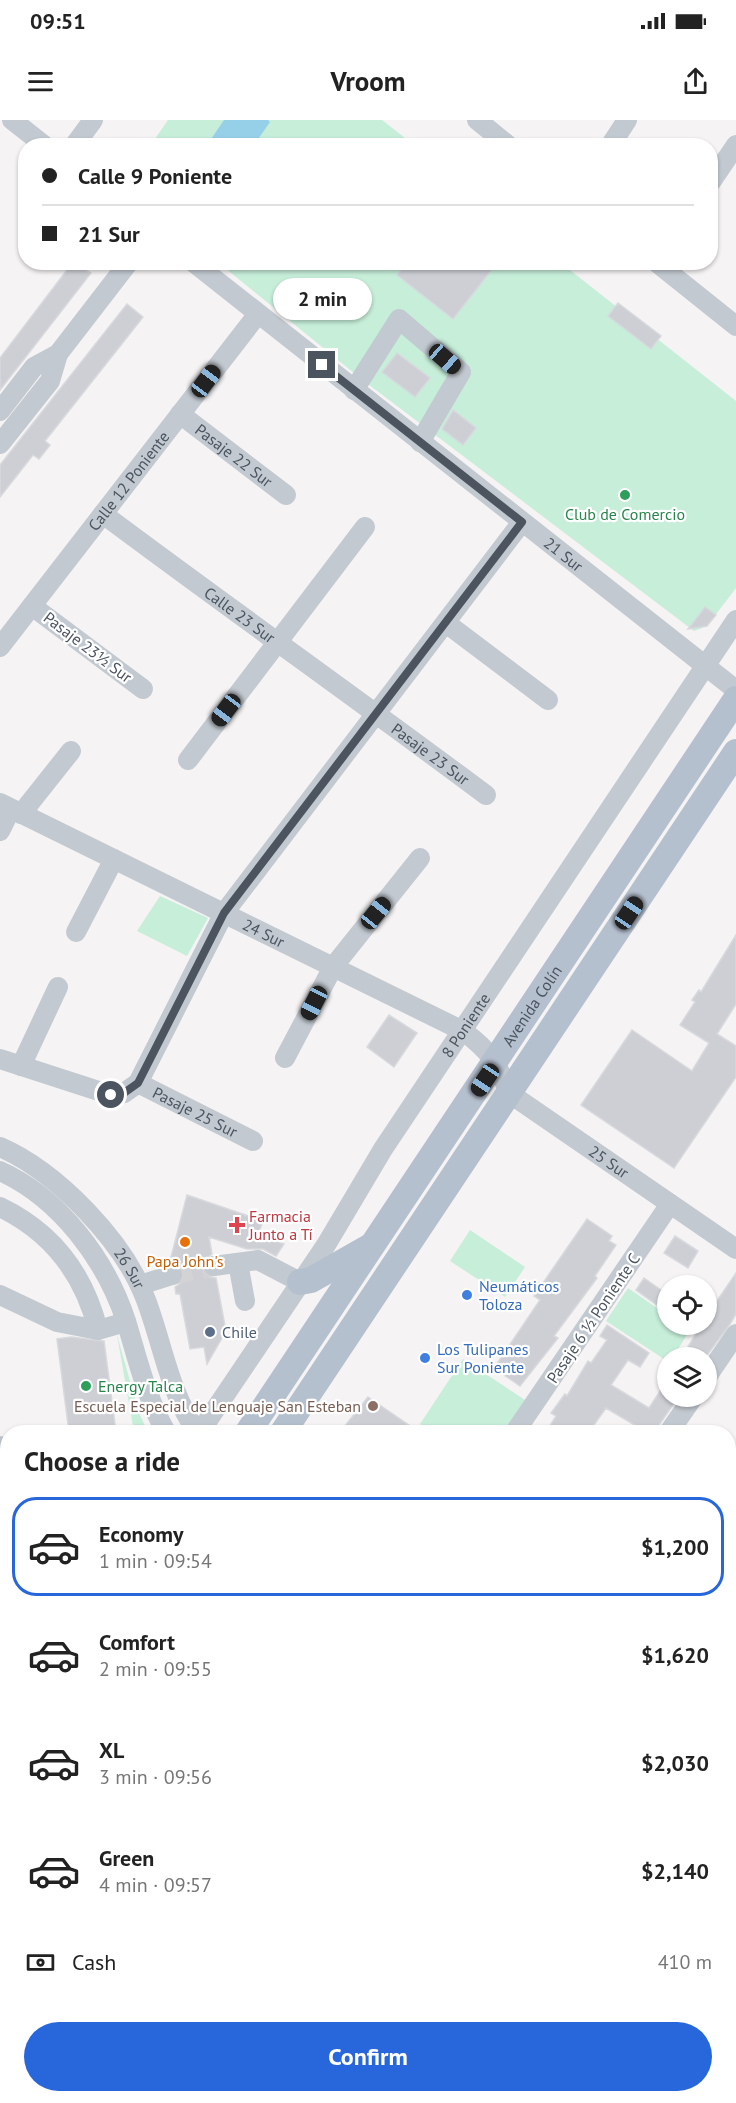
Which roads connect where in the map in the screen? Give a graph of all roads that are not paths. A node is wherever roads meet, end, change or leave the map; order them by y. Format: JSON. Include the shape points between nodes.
{"nodes":[{"id":1,"x":12,"y":120,"type":"edge"},
{"id":2,"x":93,"y":120,"type":"edge"},
{"id":3,"x":477,"y":120,"type":"edge"},
{"id":4,"x":627,"y":120,"type":"edge"},
{"id":5,"x":498,"y":127,"type":"edge"},
{"id":6,"x":35,"y":138,"type":"edge"},
{"id":7,"x":80,"y":138,"type":"edge"},
{"id":8,"x":615,"y":138,"type":"edge"},
{"id":9,"x":736,"y":145,"type":"edge"},
{"id":10,"x":718,"y":172,"type":"edge"},
{"id":11,"x":123,"y":270,"type":"edge"},
{"id":12,"x":203,"y":270,"type":"edge"},
{"id":13,"x":666,"y":270,"type":"edge"},
{"id":14,"x":257,"y":315,"type":"junction"},
{"id":15,"x":736,"y":326,"type":"edge"},
{"id":16,"x":58,"y":354,"type":"junction"},
{"id":17,"x":354,"y":390,"type":"junction"},
{"id":18,"x":0,"y":411,"type":"edge"},
{"id":19,"x":180,"y":414,"type":"junction"},
{"id":20,"x":420,"y":442,"type":"junction"},
{"id":21,"x":0,"y":444,"type":"edge"},
{"id":22,"x":286,"y":495,"type":"dead end"},
{"id":23,"x":103,"y":514,"type":"junction"},
{"id":24,"x":522,"y":522,"type":"junction"},
{"id":25,"x":365,"y":527,"type":"dead end"},
{"id":26,"x":32,"y":606,"type":"junction"},
{"id":27,"x":736,"y":620,"type":"edge"},
{"id":28,"x":446,"y":623,"type":"junction"},
{"id":29,"x":276,"y":644,"type":"junction"},
{"id":30,"x":0,"y":647,"type":"edge"},
{"id":31,"x":706,"y":666,"type":"junction"},
{"id":32,"x":143,"y":689,"type":"dead end"},
{"id":33,"x":736,"y":690,"type":"edge"},
{"id":34,"x":736,"y":699,"type":"edge"},
{"id":35,"x":548,"y":700,"type":"dead end"},
{"id":36,"x":377,"y":713,"type":"junction"},
{"id":37,"x":70,"y":751,"type":"dead end"},
{"id":38,"x":736,"y":752,"type":"edge"},
{"id":39,"x":188,"y":760,"type":"dead end"},
{"id":40,"x":728,"y":776,"type":"edge"},
{"id":41,"x":486,"y":795,"type":"dead end"},
{"id":42,"x":11,"y":808,"type":"edge"},
{"id":43,"x":0,"y":831,"type":"edge"},
{"id":44,"x":420,"y":858,"type":"dead end"},
{"id":45,"x":114,"y":860,"type":"junction"},
{"id":46,"x":224,"y":913,"type":"junction"},
{"id":47,"x":76,"y":932,"type":"dead end"},
{"id":48,"x":333,"y":967,"type":"junction"},
{"id":49,"x":58,"y":987,"type":"dead end"},
{"id":50,"x":463,"y":1031,"type":"junction"},
{"id":51,"x":285,"y":1058,"type":"dead end"},
{"id":52,"x":0,"y":1059,"type":"edge"},
{"id":53,"x":497,"y":1061,"type":"junction"},
{"id":54,"x":21,"y":1066,"type":"junction"},
{"id":55,"x":131,"y":1088,"type":"junction"},
{"id":56,"x":509,"y":1093,"type":"junction"},
{"id":57,"x":253,"y":1141,"type":"dead end"},
{"id":58,"x":0,"y":1147,"type":"edge"},
{"id":59,"x":35,"y":1167,"type":"junction"},
{"id":60,"x":2,"y":1175,"type":"edge"},
{"id":61,"x":670,"y":1204,"type":"junction"},
{"id":62,"x":0,"y":1206,"type":"edge"},
{"id":63,"x":376,"y":1242,"type":"junction"},
{"id":64,"x":736,"y":1249,"type":"edge"},
{"id":65,"x":238,"y":1263,"type":"junction"},
{"id":66,"x":214,"y":1266,"type":"tunnel mouth"},
{"id":67,"x":172,"y":1275,"type":"tunnel mouth"},
{"id":68,"x":300,"y":1282,"type":"junction"},
{"id":69,"x":140,"y":1285,"type":"junction"},
{"id":70,"x":0,"y":1295,"type":"edge"},
{"id":71,"x":245,"y":1301,"type":"dead end"},
{"id":72,"x":126,"y":1322,"type":"junction"},
{"id":73,"x":98,"y":1330,"type":"junction"},
{"id":74,"x":736,"y":1334,"type":"edge"},
{"id":75,"x":717,"y":1362,"type":"edge"},
{"id":76,"x":686,"y":1407,"type":"edge"},
{"id":77,"x":163,"y":1425,"type":"edge"},
{"id":78,"x":194,"y":1425,"type":"edge"},
{"id":79,"x":203,"y":1425,"type":"edge"},
{"id":80,"x":253,"y":1425,"type":"edge"},
{"id":81,"x":288,"y":1425,"type":"edge"},
{"id":82,"x":520,"y":1425,"type":"edge"},
{"id":83,"x":674,"y":1425,"type":"edge"}],
"edges":[{"from":1,"to":6,"type":"street"},
{"from":2,"to":7,"type":"street"},
{"from":3,"to":5,"type":"street"},
{"from":4,"to":8,"type":"street"},
{"from":9,"to":10,"type":"street"},
{"from":11,"to":16,"type":"street"},
{"from":12,"to":14,"type":"street","name":"21 Sur"},
{"from":13,"to":15,"type":"street"},
{"from":14,"to":17,"type":"street","name":"21 Sur"},
{"from":14,"to":19,"type":"street","name":"Calle 12 Poniente"},
{"from":16,"to":18,"type":"street","via":[[34,367]]},
{"from":16,"to":21,"type":"street","via":[[50,381]]},
{"from":17,"to":20,"type":"street","name":"21 Sur"},
{"from":17,"to":20,"type":"street","via":[[399,319],[461,372]]},
{"from":19,"to":22,"type":"street","name":"Pasaje 22 Sur"},
{"from":19,"to":23,"type":"street","name":"Calle 12 Poniente"},
{"from":20,"to":24,"type":"street","name":"21 Sur"},
{"from":23,"to":26,"type":"street","name":"Calle 12 Poniente"},
{"from":23,"to":29,"type":"street","name":"Calle 23 Sur"},
{"from":24,"to":28,"type":"street"},
{"from":24,"to":31,"type":"street","name":"21 Sur"},
{"from":25,"to":29,"type":"street"},
{"from":26,"to":30,"type":"street","name":"Calle 12 Poniente"},
{"from":26,"to":32,"type":"street","name":"Pasaje 23½ Sur"},
{"from":27,"to":31,"type":"street","name":"8 Poniente"},
{"from":28,"to":35,"type":"street"},
{"from":28,"to":36,"type":"street"},
{"from":29,"to":36,"type":"street","name":"Calle 23 Sur"},
{"from":29,"to":39,"type":"street"},
{"from":31,"to":33,"type":"street","name":"21 Sur"},
{"from":31,"to":50,"type":"street","name":"8 Poniente"},
{"from":34,"to":53,"type":"main road","name":"Avenida Colín"},
{"from":36,"to":41,"type":"street","name":"Pasaje 23 Sur"},
{"from":36,"to":46,"type":"street"},
{"from":37,"to":42,"type":"street"},
{"from":38,"to":40,"type":"main road","name":"Avenida Colín"},
{"from":40,"to":56,"type":"main road","name":"Avenida Colín"},
{"from":42,"to":43,"type":"street"},
{"from":42,"to":45,"type":"street","name":"24 Sur"},
{"from":44,"to":48,"type":"street"},
{"from":45,"to":46,"type":"street","name":"24 Sur"},
{"from":45,"to":47,"type":"street"},
{"from":46,"to":48,"type":"street","name":"24 Sur"},
{"from":46,"to":55,"type":"street"},
{"from":48,"to":50,"type":"street","name":"24 Sur"},
{"from":48,"to":51,"type":"street"},
{"from":49,"to":54,"type":"street"},
{"from":50,"to":53,"type":"street","name":"24 Sur"},
{"from":50,"to":68,"type":"street","name":"8 Poniente"},
{"from":52,"to":54,"type":"street"},
{"from":53,"to":56,"type":"street"},
{"from":53,"to":63,"type":"main road","name":"Avenida Colín"},
{"from":54,"to":55,"type":"street","via":[[111,1095]]},
{"from":55,"to":57,"type":"street","name":"Pasaje 25 Sur"},
{"from":56,"to":61,"type":"street","name":"25 Sur"},
{"from":56,"to":81,"type":"main road","name":"Avenida Colín"},
{"from":58,"to":59,"type":"street","name":"26 Sur"},
{"from":59,"to":60,"type":"street","via":[[11,1168]]},
{"from":59,"to":69,"type":"street","name":"26 Sur","via":[[108,1237]]},
{"from":60,"to":72,"type":"street","name":"26 Sur","via":[[46,1202],[81,1237],[107,1277]]},
{"from":61,"to":64,"type":"street","name":"25 Sur"},
{"from":61,"to":82,"type":"street","name":"Pasaje 6 ½ Poniente C"},
{"from":62,"to":73,"type":"street","via":[[38,1230],[62,1254],[87,1294]]},
{"from":63,"to":68,"type":"main road","via":[[311,1280]]},
{"from":63,"to":80,"type":"main road","name":"Avenida Colín"},
{"from":65,"to":66,"type":"street"},
{"from":65,"to":68,"type":"street","via":[[258,1260]]},
{"from":65,"to":71,"type":"street"},
{"from":67,"to":69,"type":"street"},
{"from":68,"to":79,"type":"street","name":"8 Poniente"},
{"from":69,"to":78,"type":"street","name":"26 Sur","via":[[175,1392]]},
{"from":70,"to":73,"type":"street","via":[[57,1322]]},
{"from":72,"to":73,"type":"street"},
{"from":72,"to":77,"type":"street","name":"26 Sur","via":[[145,1389]]},
{"from":74,"to":75,"type":"street"},
{"from":76,"to":83,"type":"street"}]}
